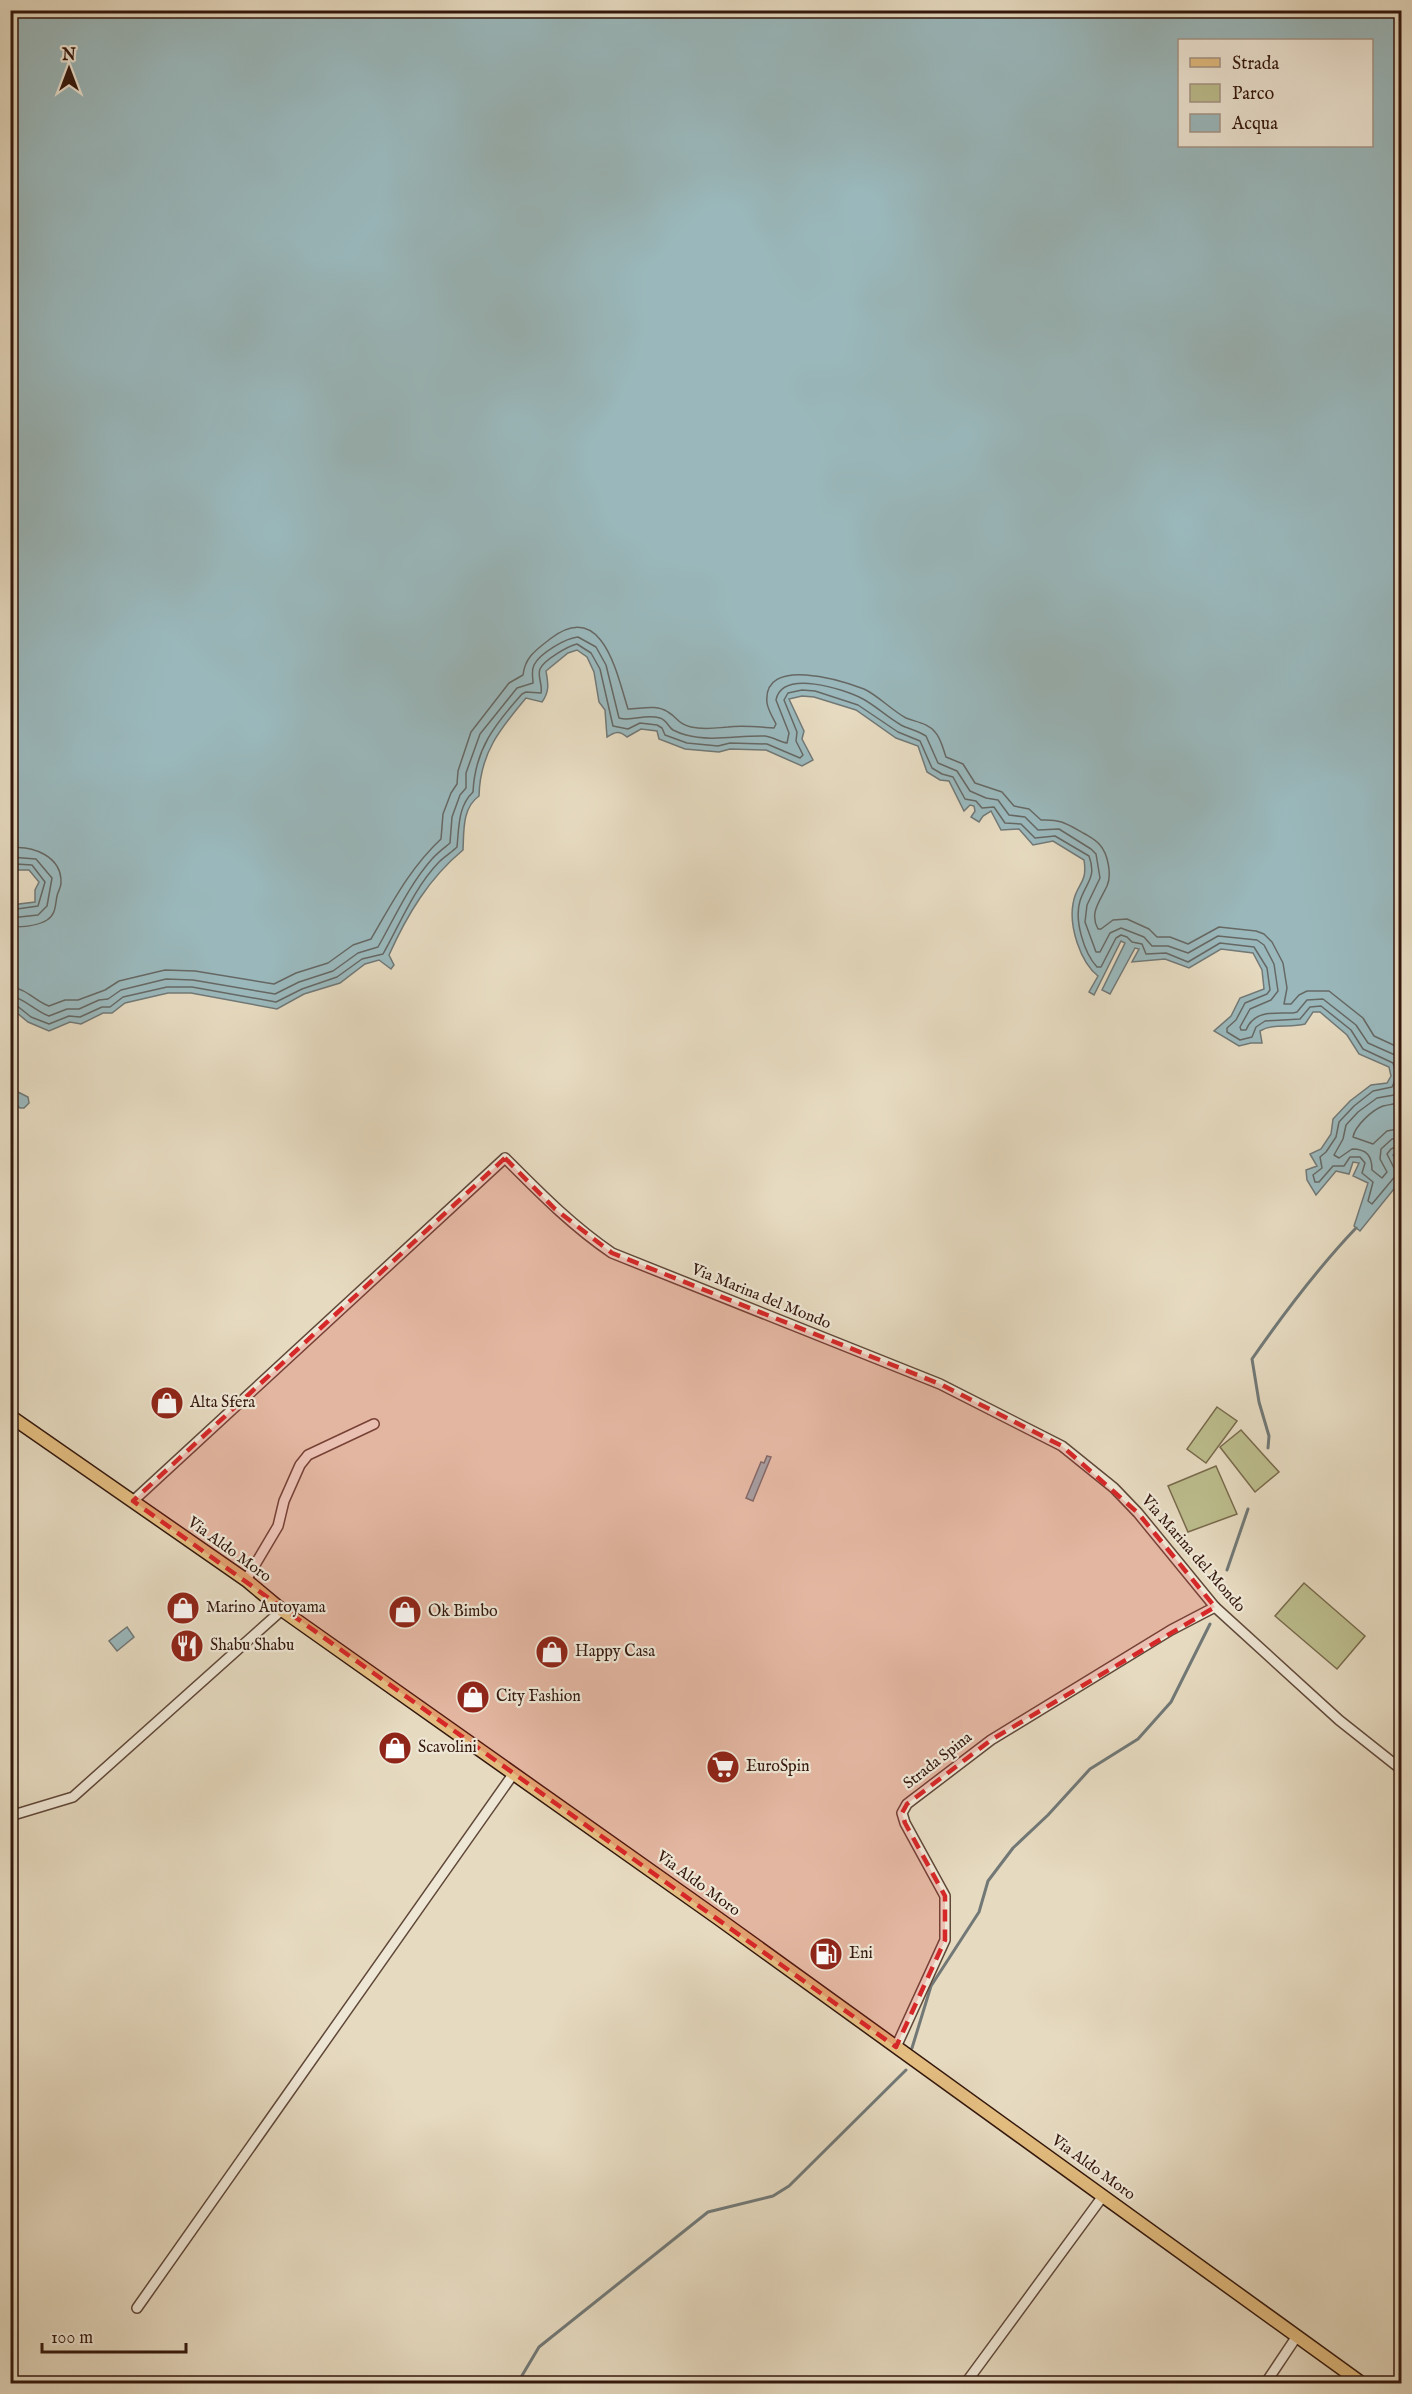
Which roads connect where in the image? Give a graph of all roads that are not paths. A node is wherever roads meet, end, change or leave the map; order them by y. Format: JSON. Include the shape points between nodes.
{"nodes":[{"id":1,"x":10,"y":1416,"type":"edge"},
{"id":2,"x":374,"y":1424,"type":"dead end"},
{"id":3,"x":133,"y":1502,"type":"junction"},
{"id":4,"x":246,"y":1580,"type":"junction"},
{"id":5,"x":1215,"y":1607,"type":"junction"},
{"id":6,"x":282,"y":1610,"type":"junction"},
{"id":7,"x":1401,"y":1770,"type":"edge"},
{"id":8,"x":514,"y":1773,"type":"junction"},
{"id":9,"x":10,"y":1816,"type":"edge"},
{"id":10,"x":896,"y":2047,"type":"junction"},
{"id":11,"x":1103,"y":2196,"type":"junction"},
{"id":12,"x":137,"y":2308,"type":"dead end"},
{"id":13,"x":1298,"y":2336,"type":"junction"},
{"id":14,"x":964,"y":2384,"type":"edge"},
{"id":15,"x":1264,"y":2384,"type":"edge"},
{"id":16,"x":1363,"y":2384,"type":"edge"}],
"edges":[{"from":1,"to":3,"type":"main road","name":"Via Aldo Moro"},
{"from":2,"to":4,"type":"street","via":[[308,1455],[300,1465],[278,1526]]},
{"from":3,"to":4,"type":"main road","name":"Via Aldo Moro"},
{"from":3,"to":5,"type":"street","name":"Via Marina del Mondo","via":[[505,1158],[555,1209],[612,1253],[940,1384],[1062,1446],[1138,1513]]},
{"from":4,"to":6,"type":"main road","name":"Via Aldo Moro"},
{"from":5,"to":7,"type":"street","name":"Via Marina del Mondo"},
{"from":5,"to":10,"type":"street","name":"Strada Spina","via":[[991,1740],[908,1804],[902,1813],[906,1823],[945,1896],[945,1940]]},
{"from":6,"to":8,"type":"main road","name":"Via Aldo Moro"},
{"from":6,"to":9,"type":"street","via":[[73,1797]]},
{"from":8,"to":10,"type":"main road","name":"Via Aldo Moro"},
{"from":8,"to":12,"type":"street"},
{"from":10,"to":11,"type":"main road","name":"Via Aldo Moro"},
{"from":11,"to":13,"type":"main road","name":"Via Aldo Moro"},
{"from":11,"to":14,"type":"street"},
{"from":13,"to":15,"type":"street"},
{"from":13,"to":16,"type":"main road","name":"Via Aldo Moro"}]}
